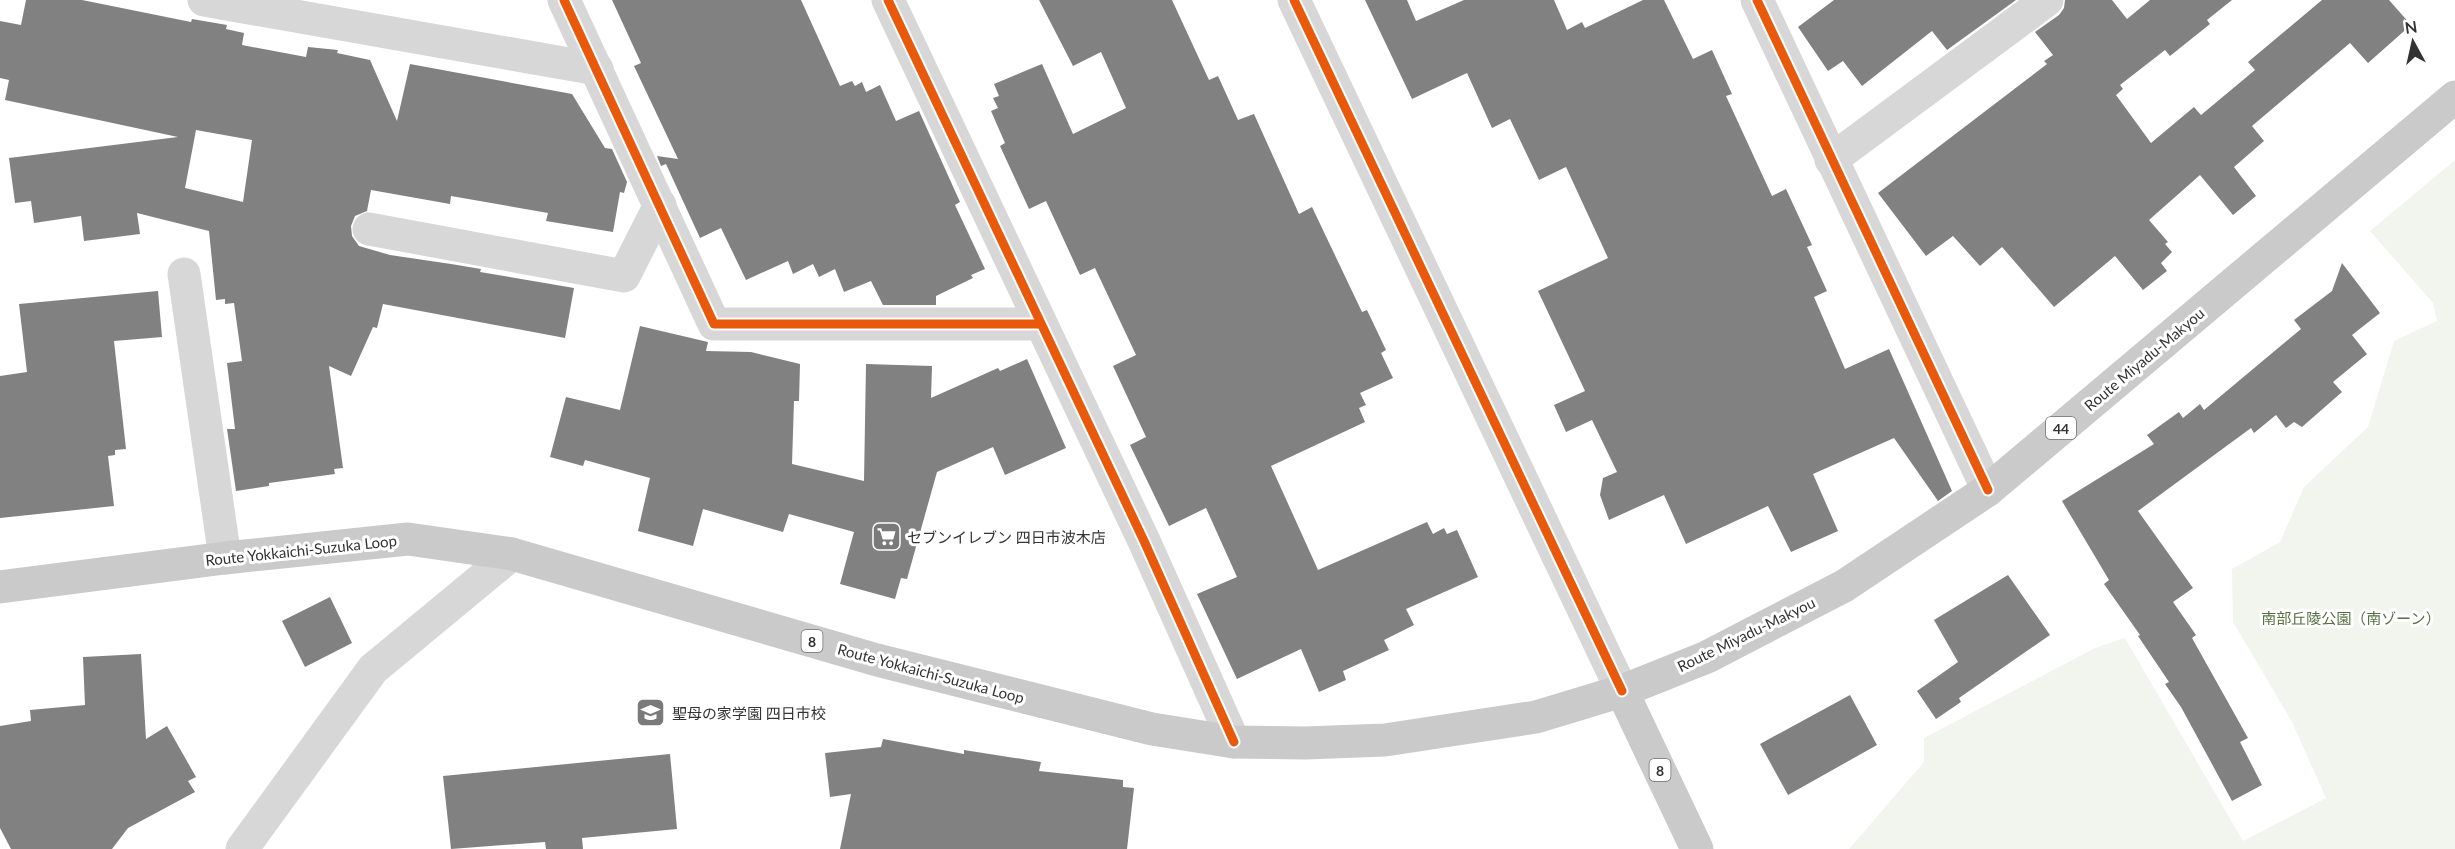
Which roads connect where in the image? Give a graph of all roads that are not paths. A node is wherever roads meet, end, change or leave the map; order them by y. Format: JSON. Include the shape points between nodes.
{"nodes":[{"id":1,"x":204,"y":0,"type":"edge"},
{"id":2,"x":564,"y":0,"type":"edge"},
{"id":3,"x":888,"y":0,"type":"edge"},
{"id":4,"x":1293,"y":0,"type":"edge"},
{"id":5,"x":1756,"y":0,"type":"edge"},
{"id":6,"x":2047,"y":0,"type":"edge"},
{"id":7,"x":597,"y":69,"type":"junction"},
{"id":8,"x":2455,"y":97,"type":"edge"},
{"id":9,"x":1831,"y":160,"type":"junction"},
{"id":10,"x":660,"y":206,"type":"junction"},
{"id":11,"x":369,"y":229,"type":"dead end"},
{"id":12,"x":184,"y":274,"type":"dead end"},
{"id":13,"x":1040,"y":324,"type":"junction"},
{"id":14,"x":1988,"y":490,"type":"junction"},
{"id":15,"x":512,"y":554,"type":"junction"},
{"id":16,"x":225,"y":558,"type":"junction"},
{"id":17,"x":0,"y":587,"type":"edge"},
{"id":18,"x":1622,"y":691,"type":"junction"},
{"id":19,"x":1234,"y":742,"type":"junction"},
{"id":20,"x":242,"y":849,"type":"edge"},
{"id":21,"x":1697,"y":849,"type":"edge"}],
"edges":[{"from":1,"to":7,"type":"street"},
{"from":2,"to":7,"type":"street"},
{"from":3,"to":13,"type":"street"},
{"from":4,"to":18,"type":"street"},
{"from":5,"to":9,"type":"street"},
{"from":6,"to":9,"type":"street"},
{"from":7,"to":10,"type":"street"},
{"from":8,"to":14,"type":"main road","name":"Route Miyadu-Makyou","number":"44"},
{"from":9,"to":14,"type":"street"},
{"from":10,"to":11,"type":"street","via":[[624,276]]},
{"from":10,"to":13,"type":"street","via":[[714,324]]},
{"from":12,"to":16,"type":"street"},
{"from":13,"to":19,"type":"street"},
{"from":14,"to":18,"type":"main road","name":"Route Miyadu-Makyou","number":"44","via":[[1844,586],[1707,657]]},
{"from":15,"to":16,"type":"main road","name":"Route Yokkaichi-Suzuka Loop","number":"8","via":[[408,539]]},
{"from":15,"to":19,"type":"main road","name":"Route Yokkaichi-Suzuka Loop","number":"8","via":[[877,660],[1152,729]]},
{"from":15,"to":20,"type":"street","via":[[373,669]]},
{"from":16,"to":17,"type":"main road","name":"Route Yokkaichi-Suzuka Loop","number":"8"},
{"from":18,"to":19,"type":"main road","name":"Route Yokkaichi-Suzuka Loop","number":"8","via":[[1536,717],[1385,740]]},
{"from":18,"to":21,"type":"main road","number":"8"}]}
